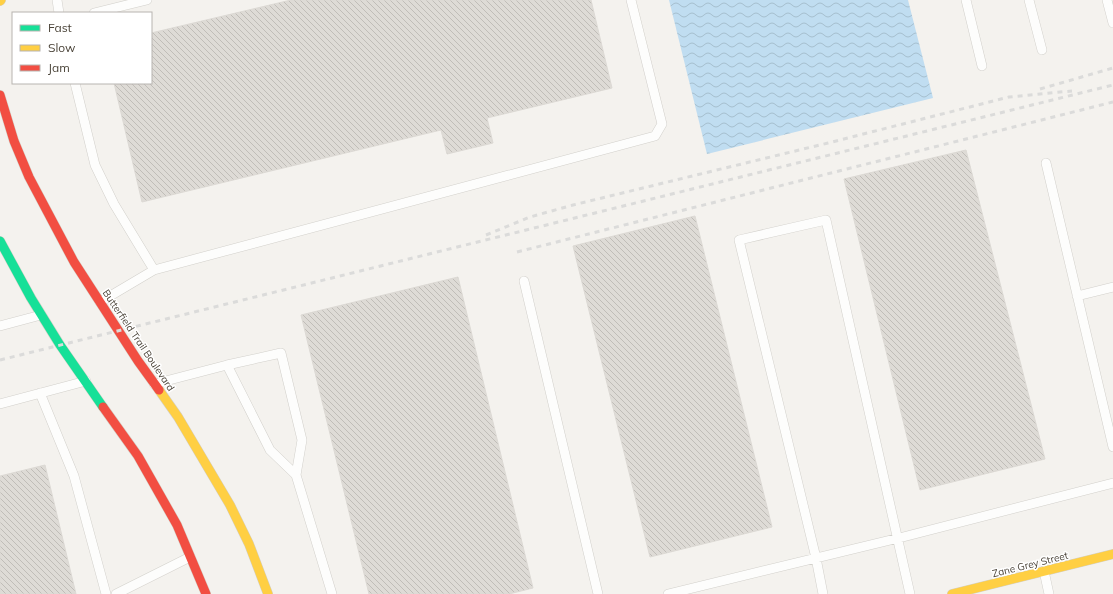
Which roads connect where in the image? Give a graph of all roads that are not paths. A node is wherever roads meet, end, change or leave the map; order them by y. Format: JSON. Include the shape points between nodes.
{"nodes":[{"id":1,"x":57,"y":0,"type":"edge"},
{"id":2,"x":147,"y":0,"type":"edge"},
{"id":3,"x":631,"y":0,"type":"edge"},
{"id":4,"x":966,"y":0,"type":"edge"},
{"id":5,"x":1029,"y":0,"type":"edge"},
{"id":6,"x":1107,"y":0,"type":"edge"},
{"id":7,"x":60,"y":12,"type":"edge"},
{"id":8,"x":98,"y":12,"type":"edge"},
{"id":9,"x":1113,"y":23,"type":"edge"},
{"id":10,"x":1042,"y":50,"type":"dead end"},
{"id":11,"x":982,"y":66,"type":"dead end"},
{"id":12,"x":75,"y":84,"type":"edge"},
{"id":13,"x":0,"y":95,"type":"edge"},
{"id":14,"x":1046,"y":163,"type":"dead end"},
{"id":15,"x":0,"y":241,"type":"edge"},
{"id":16,"x":154,"y":270,"type":"junction"},
{"id":17,"x":524,"y":281,"type":"dead end"},
{"id":18,"x":1113,"y":286,"type":"edge"},
{"id":19,"x":1077,"y":296,"type":"junction"},
{"id":20,"x":100,"y":302,"type":"junction"},
{"id":21,"x":41,"y":315,"type":"junction"},
{"id":22,"x":0,"y":326,"type":"edge"},
{"id":23,"x":226,"y":365,"type":"junction"},
{"id":24,"x":86,"y":381,"type":"junction"},
{"id":25,"x":154,"y":384,"type":"junction"},
{"id":26,"x":40,"y":393,"type":"junction"},
{"id":27,"x":0,"y":404,"type":"edge"},
{"id":28,"x":1113,"y":447,"type":"edge"},
{"id":29,"x":296,"y":475,"type":"junction"},
{"id":30,"x":1113,"y":483,"type":"edge"},
{"id":31,"x":898,"y":538,"type":"junction"},
{"id":32,"x":1113,"y":554,"type":"edge"},
{"id":33,"x":190,"y":557,"type":"junction"},
{"id":34,"x":816,"y":558,"type":"junction"},
{"id":35,"x":1044,"y":572,"type":"junction"},
{"id":36,"x":106,"y":594,"type":"edge"},
{"id":37,"x":116,"y":594,"type":"edge"},
{"id":38,"x":206,"y":594,"type":"edge"},
{"id":39,"x":268,"y":594,"type":"edge"},
{"id":40,"x":332,"y":594,"type":"edge"},
{"id":41,"x":598,"y":594,"type":"edge"},
{"id":42,"x":668,"y":594,"type":"edge"},
{"id":43,"x":823,"y":594,"type":"edge"},
{"id":44,"x":910,"y":594,"type":"edge"},
{"id":45,"x":952,"y":594,"type":"edge"},
{"id":46,"x":1049,"y":594,"type":"edge"}],
"edges":[{"from":1,"to":7,"type":"lane"},
{"from":2,"to":8,"type":"lane"},
{"from":3,"to":16,"type":"lane","via":[[662,124],[655,136]]},
{"from":4,"to":11,"type":"lane"},
{"from":5,"to":10,"type":"lane"},
{"from":6,"to":9,"type":"lane"},
{"from":12,"to":16,"type":"lane","via":[[95,165],[114,204]]},
{"from":13,"to":20,"type":"street","name":"Butterfield Trail Boulevard","via":[[14,141],[29,176],[74,262]]},
{"from":14,"to":19,"type":"lane"},
{"from":15,"to":21,"type":"street"},
{"from":16,"to":20,"type":"lane"},
{"from":17,"to":41,"type":"lane"},
{"from":18,"to":19,"type":"lane"},
{"from":19,"to":28,"type":"lane"},
{"from":20,"to":25,"type":"street","name":"Butterfield Trail Boulevard"},
{"from":21,"to":22,"type":"lane"},
{"from":21,"to":24,"type":"street"},
{"from":23,"to":25,"type":"lane"},
{"from":23,"to":29,"type":"lane","via":[[270,450]]},
{"from":23,"to":29,"type":"lane","via":[[281,353],[302,440]]},
{"from":24,"to":26,"type":"lane"},
{"from":24,"to":33,"type":"street","via":[[138,456],[177,524]]},
{"from":25,"to":39,"type":"street","name":"Butterfield Trail Boulevard","via":[[178,417],[230,506]]},
{"from":26,"to":27,"type":"lane"},
{"from":26,"to":36,"type":"lane","via":[[74,476]]},
{"from":29,"to":40,"type":"lane"},
{"from":30,"to":31,"type":"lane"},
{"from":31,"to":34,"type":"lane"},
{"from":31,"to":34,"type":"lane","via":[[826,220],[739,240]]},
{"from":31,"to":44,"type":"lane"},
{"from":32,"to":35,"type":"street","name":"Zane Grey Street"},
{"from":33,"to":37,"type":"lane"},
{"from":33,"to":38,"type":"street"},
{"from":34,"to":42,"type":"lane"},
{"from":34,"to":43,"type":"lane"},
{"from":35,"to":45,"type":"street","name":"Zane Grey Street"},
{"from":35,"to":46,"type":"lane"}]}
